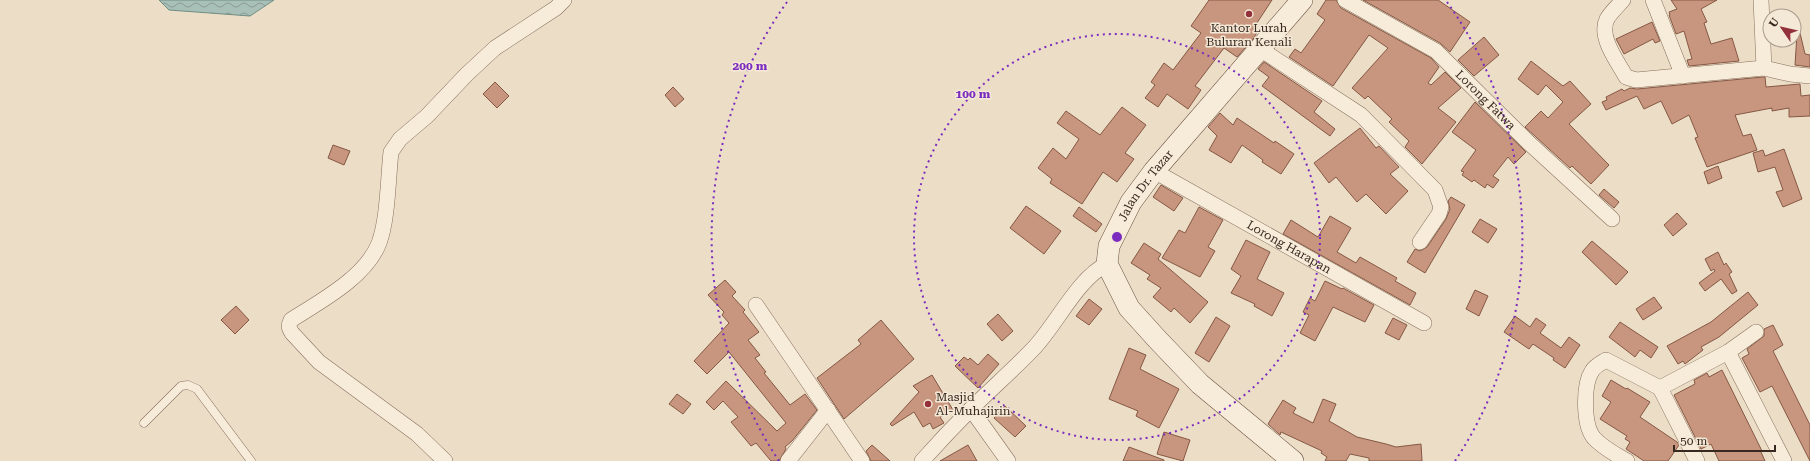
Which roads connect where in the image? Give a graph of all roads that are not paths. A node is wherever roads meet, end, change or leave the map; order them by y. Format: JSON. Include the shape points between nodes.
{"nodes":[{"id":1,"x":564,"y":0,"type":"edge"},
{"id":2,"x":1302,"y":0,"type":"edge"},
{"id":3,"x":1345,"y":0,"type":"edge"},
{"id":4,"x":1623,"y":0,"type":"edge"},
{"id":5,"x":1654,"y":0,"type":"edge"},
{"id":6,"x":1762,"y":0,"type":"edge"},
{"id":7,"x":1260,"y":49,"type":"junction"},
{"id":8,"x":1764,"y":68,"type":"junction"},
{"id":9,"x":1683,"y":76,"type":"junction"},
{"id":10,"x":1810,"y":76,"type":"edge"},
{"id":11,"x":1154,"y":171,"type":"junction"},
{"id":12,"x":1612,"y":219,"type":"dead end"},
{"id":13,"x":1420,"y":242,"type":"dead end"},
{"id":14,"x":1107,"y":264,"type":"junction"},
{"id":15,"x":756,"y":305,"type":"dead end"},
{"id":16,"x":1424,"y":323,"type":"dead end"},
{"id":17,"x":1756,"y":332,"type":"dead end"},
{"id":18,"x":1728,"y":352,"type":"junction"},
{"id":19,"x":1660,"y":388,"type":"junction"},
{"id":20,"x":971,"y":409,"type":"junction"},
{"id":21,"x":828,"y":410,"type":"junction"},
{"id":22,"x":144,"y":422,"type":"dead end"},
{"id":23,"x":251,"y":461,"type":"edge"},
{"id":24,"x":445,"y":461,"type":"edge"},
{"id":25,"x":788,"y":461,"type":"edge"},
{"id":26,"x":862,"y":461,"type":"edge"},
{"id":27,"x":922,"y":461,"type":"edge"},
{"id":28,"x":1008,"y":461,"type":"edge"},
{"id":29,"x":1293,"y":461,"type":"edge"},
{"id":30,"x":1627,"y":461,"type":"edge"},
{"id":31,"x":1697,"y":461,"type":"edge"},
{"id":32,"x":1784,"y":461,"type":"edge"}],
"edges":[{"from":1,"to":24,"type":"street","via":[[495,48],[394,145],[391,152],[383,230],[374,253],[358,273],[291,320],[289,324],[292,333],[319,362],[417,434]]},
{"from":2,"to":7,"type":"street","name":"Jalan Dr. Tazar"},
{"from":3,"to":12,"type":"street","name":"Lorong Fatwa","via":[[1436,51],[1529,143]]},
{"from":4,"to":9,"type":"street","via":[[1607,20],[1605,33],[1626,77],[1636,80]]},
{"from":5,"to":9,"type":"street"},
{"from":6,"to":8,"type":"street"},
{"from":7,"to":11,"type":"street","name":"Jalan Dr. Tazar"},
{"from":7,"to":13,"type":"street","via":[[1362,115],[1435,190],[1441,207],[1439,214]]},
{"from":8,"to":9,"type":"street"},
{"from":8,"to":10,"type":"street"},
{"from":11,"to":14,"type":"street","name":"Jalan Dr. Tazar","via":[[1131,202],[1120,223],[1109,246]]},
{"from":11,"to":16,"type":"street","name":"Lorong Harapan"},
{"from":14,"to":20,"type":"street","via":[[1090,275],[1033,349]]},
{"from":14,"to":29,"type":"street","via":[[1129,308],[1157,339],[1200,384]]},
{"from":15,"to":21,"type":"street"},
{"from":17,"to":18,"type":"street"},
{"from":18,"to":19,"type":"street"},
{"from":18,"to":32,"type":"street"},
{"from":19,"to":30,"type":"street","via":[[1606,360],[1591,372],[1585,419],[1589,431],[1607,449]]},
{"from":19,"to":31,"type":"street"},
{"from":20,"to":27,"type":"street"},
{"from":20,"to":28,"type":"street"},
{"from":21,"to":25,"type":"street"},
{"from":21,"to":26,"type":"street"},
{"from":22,"to":23,"type":"lane","via":[[181,386],[198,388]]}]}
